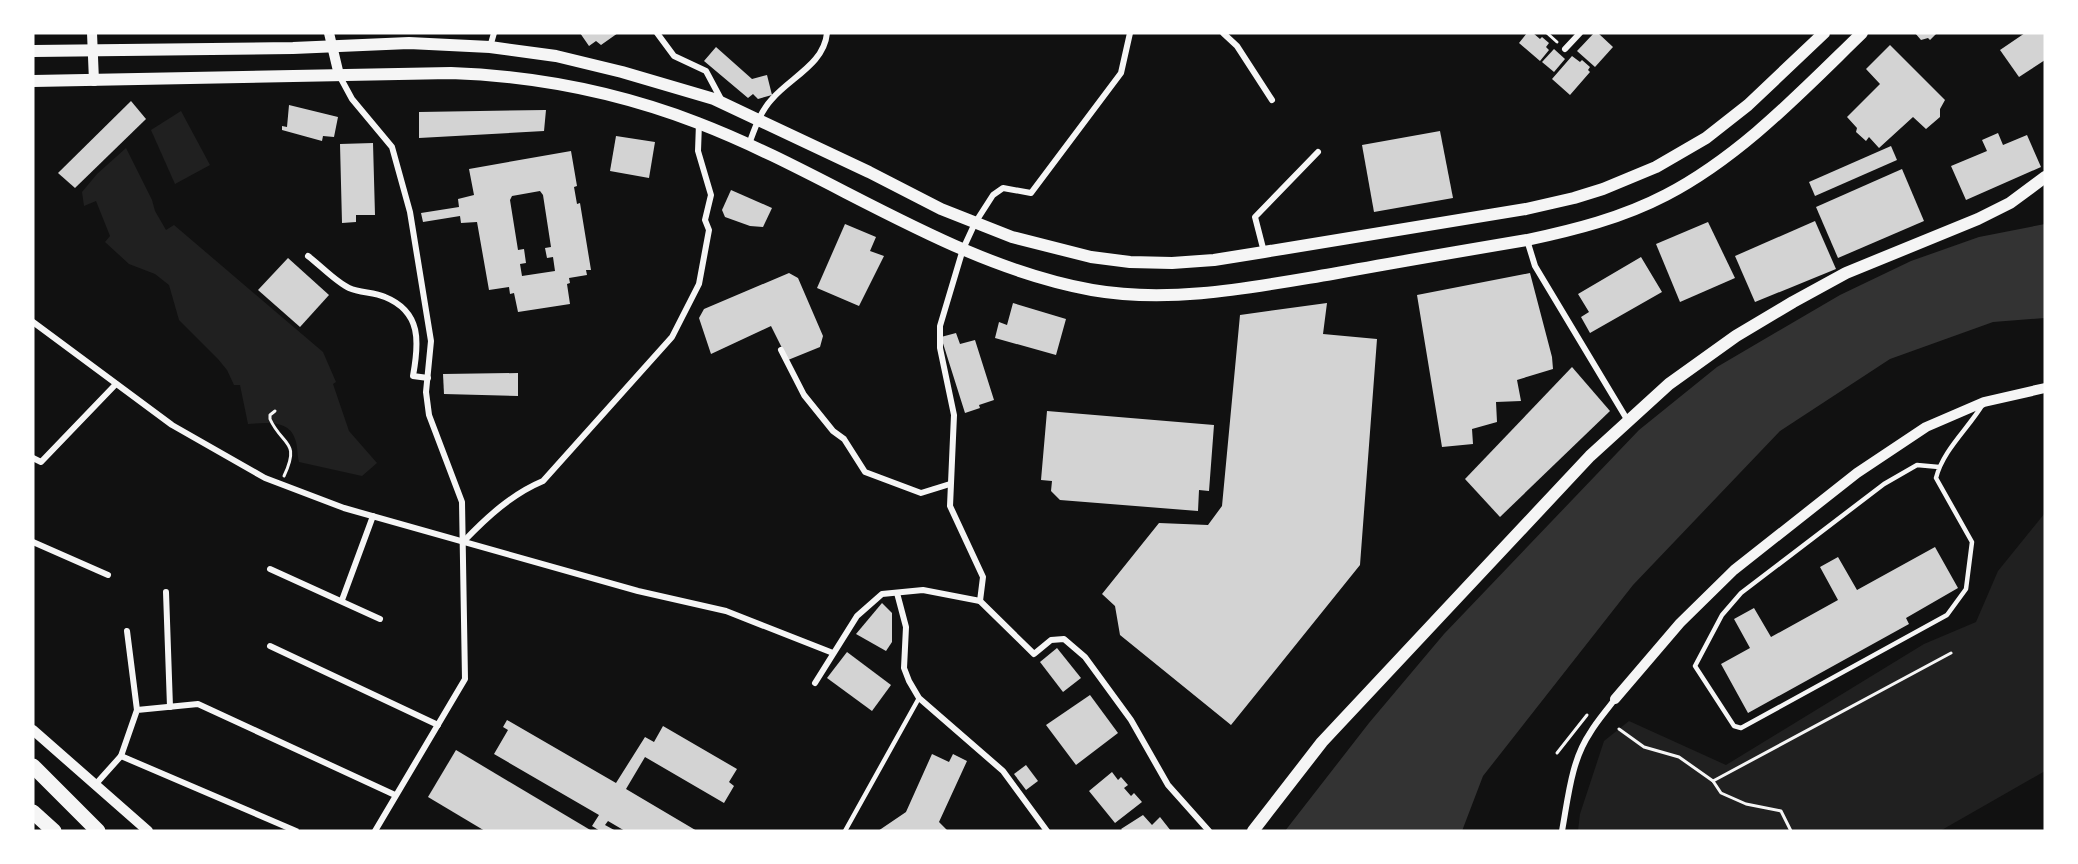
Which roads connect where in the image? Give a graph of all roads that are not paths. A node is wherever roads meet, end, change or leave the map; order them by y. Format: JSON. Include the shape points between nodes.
{"nodes":[{"id":1,"x":92,"y":33,"type":"edge"},
{"id":2,"x":329,"y":33,"type":"edge"},
{"id":3,"x":494,"y":33,"type":"edge"},
{"id":4,"x":657,"y":33,"type":"edge"},
{"id":5,"x":827,"y":33,"type":"edge"},
{"id":6,"x":1130,"y":33,"type":"edge"},
{"id":7,"x":1223,"y":33,"type":"edge"},
{"id":8,"x":1580,"y":33,"type":"edge"},
{"id":9,"x":1824,"y":33,"type":"edge"},
{"id":10,"x":1862,"y":33,"type":"edge"},
{"id":11,"x":332,"y":46,"type":"junction"},
{"id":12,"x":490,"y":47,"type":"junction"},
{"id":13,"x":1565,"y":49,"type":"dead end"},
{"id":14,"x":93,"y":50,"type":"junction"},
{"id":15,"x":33,"y":51,"type":"edge"},
{"id":16,"x":339,"y":75,"type":"junction"},
{"id":17,"x":33,"y":81,"type":"edge"},
{"id":18,"x":94,"y":81,"type":"junction"},
{"id":19,"x":1272,"y":100,"type":"dead end"},
{"id":20,"x":723,"y":104,"type":"junction"},
{"id":21,"x":758,"y":120,"type":"junction"},
{"id":22,"x":699,"y":123,"type":"junction"},
{"id":23,"x":749,"y":145,"type":"junction"},
{"id":24,"x":1318,"y":152,"type":"dead end"},
{"id":25,"x":2045,"y":177,"type":"edge"},
{"id":26,"x":975,"y":224,"type":"junction"},
{"id":27,"x":1527,"y":240,"type":"junction"},
{"id":28,"x":963,"y":249,"type":"junction"},
{"id":29,"x":1264,"y":252,"type":"junction"},
{"id":30,"x":308,"y":256,"type":"dead end"},
{"id":31,"x":33,"y":322,"type":"edge"},
{"id":32,"x":780,"y":350,"type":"dead end"},
{"id":33,"x":428,"y":378,"type":"junction"},
{"id":34,"x":116,"y":384,"type":"junction"},
{"id":35,"x":2045,"y":388,"type":"edge"},
{"id":36,"x":1984,"y":402,"type":"junction"},
{"id":37,"x":1628,"y":421,"type":"junction"},
{"id":38,"x":33,"y":458,"type":"edge"},
{"id":39,"x":1939,"y":467,"type":"junction"},
{"id":40,"x":950,"y":484,"type":"junction"},
{"id":41,"x":373,"y":516,"type":"junction"},
{"id":42,"x":464,"y":541,"type":"junction"},
{"id":43,"x":33,"y":542,"type":"edge"},
{"id":44,"x":270,"y":569,"type":"dead end"},
{"id":45,"x":108,"y":575,"type":"dead end"},
{"id":46,"x":166,"y":592,"type":"dead end"},
{"id":47,"x":897,"y":593,"type":"junction"},
{"id":48,"x":342,"y":600,"type":"junction"},
{"id":49,"x":980,"y":601,"type":"junction"},
{"id":50,"x":380,"y":619,"type":"dead end"},
{"id":51,"x":127,"y":631,"type":"dead end"},
{"id":52,"x":270,"y":646,"type":"dead end"},
{"id":53,"x":833,"y":653,"type":"junction"},
{"id":54,"x":815,"y":683,"type":"dead end"},
{"id":55,"x":920,"y":698,"type":"junction"},
{"id":56,"x":1615,"y":699,"type":"joint"},
{"id":57,"x":170,"y":707,"type":"junction"},
{"id":58,"x":137,"y":710,"type":"junction"},
{"id":59,"x":438,"y":725,"type":"junction"},
{"id":60,"x":33,"y":730,"type":"edge"},
{"id":61,"x":121,"y":756,"type":"junction"},
{"id":62,"x":33,"y":765,"type":"edge"},
{"id":63,"x":95,"y":785,"type":"junction"},
{"id":64,"x":395,"y":795,"type":"junction"},
{"id":65,"x":33,"y":812,"type":"edge"},
{"id":66,"x":54,"y":831,"type":"edge"},
{"id":67,"x":98,"y":831,"type":"edge"},
{"id":68,"x":148,"y":831,"type":"edge"},
{"id":69,"x":296,"y":831,"type":"edge"},
{"id":70,"x":375,"y":831,"type":"edge"},
{"id":71,"x":845,"y":831,"type":"edge"},
{"id":72,"x":1047,"y":831,"type":"edge"},
{"id":73,"x":1209,"y":831,"type":"edge"},
{"id":74,"x":1253,"y":831,"type":"edge"},
{"id":75,"x":1562,"y":831,"type":"edge"}],
"edges":[{"from":1,"to":14,"type":"street"},
{"from":2,"to":11,"type":"street"},
{"from":3,"to":12,"type":"street"},
{"from":4,"to":20,"type":"street","via":[[674,56],[706,70]]},
{"from":5,"to":21,"type":"street","via":[[823,51],[773,98]]},
{"from":6,"to":26,"type":"street","via":[[1121,73],[1031,193],[1003,188],[993,195]]},
{"from":7,"to":19,"type":"street","via":[[1237,46]]},
{"from":8,"to":13,"type":"street"},
{"from":9,"to":29,"type":"main road","via":[[1727,122],[1681,154],[1629,180],[1526,209]]},
{"from":10,"to":27,"type":"main road","via":[[1738,149],[1703,174],[1617,216]]},
{"from":11,"to":12,"type":"main road","via":[[409,43]]},
{"from":11,"to":14,"type":"main road"},
{"from":11,"to":16,"type":"street"},
{"from":12,"to":20,"type":"main road","via":[[556,56],[622,72]]},
{"from":14,"to":15,"type":"main road"},
{"from":14,"to":18,"type":"street"},
{"from":16,"to":18,"type":"main road"},
{"from":16,"to":22,"type":"main road","via":[[451,73],[513,77],[622,98]]},
{"from":16,"to":33,"type":"street","via":[[346,90],[392,147],[410,212],[431,341]]},
{"from":17,"to":18,"type":"main road"},
{"from":20,"to":21,"type":"main road"},
{"from":21,"to":23,"type":"street"},
{"from":21,"to":26,"type":"main road"},
{"from":22,"to":23,"type":"main road"},
{"from":22,"to":42,"type":"street","via":[[698,151],[711,195],[705,220],[710,230],[699,284],[672,337],[543,481],[524,489]]},
{"from":23,"to":28,"type":"main road"},
{"from":24,"to":29,"type":"street","via":[[1255,217]]},
{"from":25,"to":37,"type":"main road","via":[[2010,203],[1846,273],[1764,319],[1669,384]]},
{"from":26,"to":28,"type":"street"},
{"from":26,"to":29,"type":"main road","via":[[1051,248],[1130,262],[1214,260]]},
{"from":27,"to":28,"type":"main road","via":[[1278,283],[1158,296],[1074,286]]},
{"from":27,"to":37,"type":"street","via":[[1535,266]]},
{"from":28,"to":40,"type":"street","via":[[940,326],[940,348],[954,415]]},
{"from":30,"to":33,"type":"street","via":[[349,288],[384,296],[409,314],[416,331],[413,376]]},
{"from":31,"to":34,"type":"street"},
{"from":32,"to":40,"type":"street","via":[[804,395],[832,431],[844,439],[865,472],[921,493]]},
{"from":33,"to":42,"type":"street","via":[[429,415],[462,502]]},
{"from":34,"to":38,"type":"street","via":[[41,462]]},
{"from":34,"to":41,"type":"street","via":[[172,425],[265,478]]},
{"from":35,"to":36,"type":"street"},
{"from":36,"to":39,"type":"lane"},
{"from":36,"to":56,"type":"street","via":[[1926,428],[1857,473],[1734,570],[1680,623]]},
{"from":37,"to":74,"type":"main road","via":[[1590,456],[1322,742]]},
{"from":39,"to":39,"type":"lane","via":[[1936,478],[1972,542],[1966,589],[1947,615],[1741,728],[1734,726],[1695,666],[1722,615],[1741,593],[1884,484],[1917,465]]},
{"from":40,"to":49,"type":"street","via":[[950,506],[982,577]]},
{"from":41,"to":42,"type":"street"},
{"from":41,"to":48,"type":"street"},
{"from":42,"to":53,"type":"street","via":[[638,591],[726,611]]},
{"from":42,"to":59,"type":"street","via":[[465,679]]},
{"from":43,"to":45,"type":"street"},
{"from":44,"to":48,"type":"street"},
{"from":46,"to":57,"type":"street"},
{"from":47,"to":49,"type":"street","via":[[923,590]]},
{"from":47,"to":53,"type":"street","via":[[882,594],[856,616]]},
{"from":47,"to":55,"type":"street","via":[[906,627],[904,668]]},
{"from":48,"to":50,"type":"street"},
{"from":49,"to":73,"type":"street","via":[[1034,654],[1051,640],[1064,639],[1085,657],[1131,720],[1168,785]]},
{"from":51,"to":58,"type":"street"},
{"from":52,"to":59,"type":"street"},
{"from":53,"to":54,"type":"street"},
{"from":55,"to":71,"type":"lane"},
{"from":55,"to":72,"type":"street","via":[[1003,771]]},
{"from":56,"to":75,"type":"street","via":[[1588,735],[1579,757]]},
{"from":57,"to":58,"type":"street"},
{"from":57,"to":64,"type":"street","via":[[198,705]]},
{"from":58,"to":61,"type":"street"},
{"from":59,"to":64,"type":"street"},
{"from":60,"to":63,"type":"street"},
{"from":61,"to":63,"type":"street"},
{"from":61,"to":69,"type":"street"},
{"from":62,"to":67,"type":"highway"},
{"from":63,"to":68,"type":"street"},
{"from":64,"to":70,"type":"street"},
{"from":65,"to":66,"type":"highway"}]}
